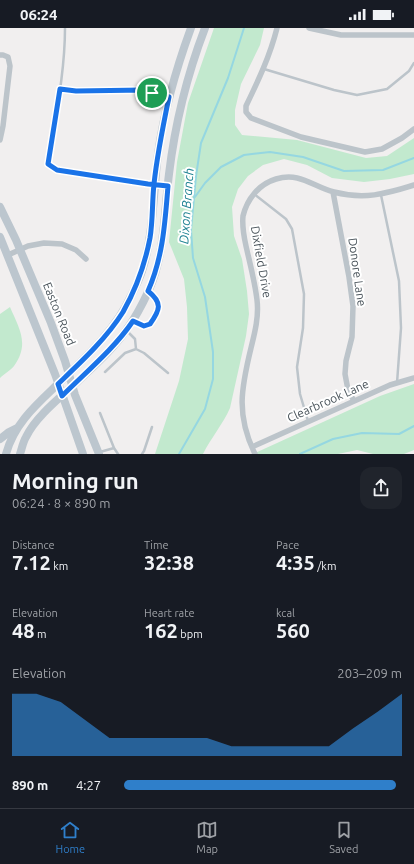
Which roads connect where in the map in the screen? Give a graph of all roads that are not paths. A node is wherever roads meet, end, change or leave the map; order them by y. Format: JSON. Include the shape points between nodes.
{"nodes":[{"id":1,"x":65,"y":28,"type":"edge"},
{"id":2,"x":191,"y":28,"type":"edge"},
{"id":3,"x":206,"y":28,"type":"edge"},
{"id":4,"x":277,"y":28,"type":"edge"},
{"id":5,"x":309,"y":28,"type":"edge"},
{"id":6,"x":414,"y":35,"type":"edge"},
{"id":7,"x":0,"y":55,"type":"edge"},
{"id":8,"x":414,"y":63,"type":"edge"},
{"id":9,"x":264,"y":69,"type":"junction"},
{"id":10,"x":60,"y":89,"type":"junction"},
{"id":11,"x":169,"y":97,"type":"junction"},
{"id":12,"x":414,"y":129,"type":"edge"},
{"id":13,"x":0,"y":140,"type":"edge"},
{"id":14,"x":154,"y":184,"type":"junction"},
{"id":15,"x":414,"y":185,"type":"edge"},
{"id":16,"x":168,"y":186,"type":"junction"},
{"id":17,"x":333,"y":192,"type":"junction"},
{"id":18,"x":254,"y":194,"type":"junction"},
{"id":19,"x":381,"y":195,"type":"junction"},
{"id":20,"x":0,"y":207,"type":"edge"},
{"id":21,"x":0,"y":237,"type":"edge"},
{"id":22,"x":20,"y":249,"type":"junction"},
{"id":23,"x":8,"y":256,"type":"junction"},
{"id":24,"x":86,"y":259,"type":"dead end"},
{"id":25,"x":148,"y":291,"type":"junction"},
{"id":26,"x":133,"y":321,"type":"junction"},
{"id":27,"x":126,"y":331,"type":"junction"},
{"id":28,"x":136,"y":349,"type":"junction"},
{"id":29,"x":105,"y":372,"type":"dead end"},
{"id":30,"x":69,"y":373,"type":"junction"},
{"id":31,"x":168,"y":373,"type":"dead end"},
{"id":32,"x":414,"y":378,"type":"edge"},
{"id":33,"x":397,"y":383,"type":"junction"},
{"id":34,"x":58,"y":384,"type":"junction"},
{"id":35,"x":73,"y":385,"type":"junction"},
{"id":36,"x":62,"y":396,"type":"junction"},
{"id":37,"x":354,"y":401,"type":"junction"},
{"id":38,"x":100,"y":413,"type":"dead end"},
{"id":39,"x":309,"y":422,"type":"junction"},
{"id":40,"x":152,"y":427,"type":"dead end"},
{"id":41,"x":17,"y":428,"type":"junction"},
{"id":42,"x":0,"y":439,"type":"edge"},
{"id":43,"x":252,"y":447,"type":"junction"},
{"id":44,"x":114,"y":448,"type":"junction"},
{"id":45,"x":98,"y":453,"type":"edge"},
{"id":46,"x":6,"y":454,"type":"edge"},
{"id":47,"x":20,"y":454,"type":"edge"},
{"id":48,"x":82,"y":454,"type":"edge"},
{"id":49,"x":118,"y":454,"type":"edge"},
{"id":50,"x":142,"y":454,"type":"edge"},
{"id":51,"x":255,"y":454,"type":"edge"}],
"edges":[{"from":1,"to":10,"type":"lane"},
{"from":2,"to":11,"type":"main road"},
{"from":3,"to":16,"type":"main road","via":[[180,112]]},
{"from":4,"to":9,"type":"street"},
{"from":5,"to":6,"type":"street","via":[[341,35]]},
{"from":7,"to":13,"type":"street","via":[[8,57],[10,66]]},
{"from":8,"to":9,"type":"lane","via":[[409,71],[387,89],[357,94],[334,90]]},
{"from":9,"to":12,"type":"street","via":[[246,106],[246,112],[251,118],[274,128],[300,137],[365,152],[382,149]]},
{"from":10,"to":11,"type":"lane","via":[[144,90]]},
{"from":10,"to":14,"type":"lane","via":[[48,164],[57,170]]},
{"from":11,"to":14,"type":"main road"},
{"from":14,"to":16,"type":"lane"},
{"from":14,"to":30,"type":"main road","via":[[150,238],[142,272],[114,325]]},
{"from":15,"to":19,"type":"street","name":"Dixfield Drive"},
{"from":16,"to":25,"type":"main road","via":[[160,258]]},
{"from":17,"to":18,"type":"street","name":"Dixfield Drive","via":[[304,179],[288,177],[265,184]]},
{"from":17,"to":19,"type":"street","name":"Dixfield Drive"},
{"from":17,"to":37,"type":"street","name":"Donore Lane","via":[[353,306],[352,337],[345,374],[348,390]]},
{"from":18,"to":39,"type":"lane","via":[[286,218],[292,229],[304,294],[303,328],[297,367],[300,394]]},
{"from":18,"to":43,"type":"street","name":"Dixfield Drive","via":[[243,217],[257,301],[257,316],[242,405],[245,427]]},
{"from":19,"to":33,"type":"lane","via":[[399,281]]},
{"from":20,"to":22,"type":"main road","name":"Easton Road"},
{"from":21,"to":23,"type":"main road"},
{"from":22,"to":23,"type":"street"},
{"from":22,"to":24,"type":"street","via":[[44,243],[62,244],[76,250]]},
{"from":22,"to":30,"type":"main road","name":"Easton Road"},
{"from":23,"to":34,"type":"main road"},
{"from":25,"to":26,"type":"main road"},
{"from":25,"to":26,"type":"lane","via":[[158,300],[156,315],[150,324],[144,326]]},
{"from":26,"to":27,"type":"main road"},
{"from":27,"to":28,"type":"lane","via":[[135,339]]},
{"from":27,"to":35,"type":"main road"},
{"from":28,"to":29,"type":"lane","via":[[125,353]]},
{"from":28,"to":31,"type":"lane"},
{"from":30,"to":34,"type":"main road"},
{"from":30,"to":35,"type":"main road","name":"Easton Road"},
{"from":32,"to":33,"type":"street","name":"Clearbrook Lane"},
{"from":33,"to":37,"type":"street","name":"Clearbrook Lane"},
{"from":34,"to":36,"type":"main road"},
{"from":34,"to":41,"type":"main road"},
{"from":35,"to":36,"type":"main road"},
{"from":35,"to":45,"type":"main road","name":"Easton Road"},
{"from":36,"to":47,"type":"main road","via":[[33,425]]},
{"from":36,"to":48,"type":"main road"},
{"from":37,"to":39,"type":"street","name":"Clearbrook Lane"},
{"from":38,"to":44,"type":"lane"},
{"from":39,"to":43,"type":"street","name":"Clearbrook Lane"},
{"from":40,"to":50,"type":"lane"},
{"from":41,"to":42,"type":"main road"},
{"from":41,"to":46,"type":"main road"},
{"from":43,"to":51,"type":"street","name":"Dixfield Drive"},
{"from":44,"to":45,"type":"lane"},
{"from":44,"to":49,"type":"lane"}]}
